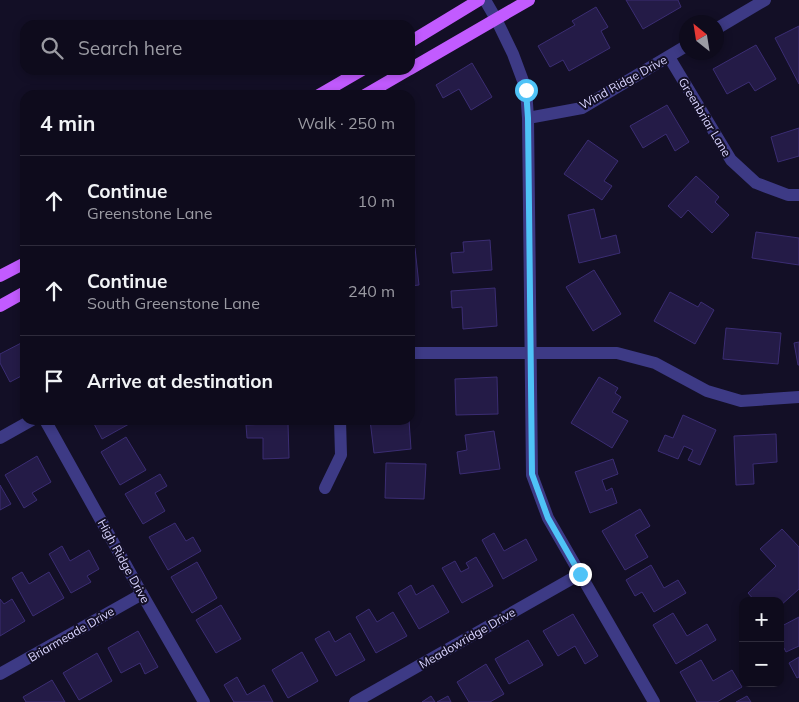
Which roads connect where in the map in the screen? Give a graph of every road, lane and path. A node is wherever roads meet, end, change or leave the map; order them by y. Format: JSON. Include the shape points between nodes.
{"nodes":[{"id":1,"x":479,"y":0,"type":"edge"},
{"id":2,"x":485,"y":0,"type":"edge"},
{"id":3,"x":529,"y":0,"type":"edge"},
{"id":4,"x":765,"y":0,"type":"edge"},
{"id":5,"x":496,"y":19,"type":"junction"},
{"id":6,"x":724,"y":24,"type":"edge"},
{"id":7,"x":415,"y":39,"type":"edge"},
{"id":8,"x":679,"y":51,"type":"edge"},
{"id":9,"x":669,"y":57,"type":"junction"},
{"id":10,"x":415,"y":66,"type":"edge"},
{"id":11,"x":353,"y":75,"type":"edge"},
{"id":12,"x":400,"y":75,"type":"edge"},
{"id":13,"x":328,"y":90,"type":"edge"},
{"id":14,"x":374,"y":90,"type":"edge"},
{"id":15,"x":528,"y":118,"type":"junction"},
{"id":16,"x":799,"y":195,"type":"edge"},
{"id":17,"x":20,"y":266,"type":"edge"},
{"id":18,"x":0,"y":276,"type":"edge"},
{"id":19,"x":20,"y":295,"type":"edge"},
{"id":20,"x":0,"y":306,"type":"edge"},
{"id":21,"x":415,"y":353,"type":"edge"},
{"id":22,"x":530,"y":353,"type":"junction"},
{"id":23,"x":799,"y":397,"type":"edge"},
{"id":24,"x":23,"y":425,"type":"edge"},
{"id":25,"x":47,"y":425,"type":"edge"},
{"id":26,"x":340,"y":425,"type":"edge"},
{"id":27,"x":0,"y":438,"type":"edge"},
{"id":28,"x":325,"y":488,"type":"dead end"},
{"id":29,"x":580,"y":574,"type":"junction"},
{"id":30,"x":142,"y":594,"type":"junction"},
{"id":31,"x":0,"y":674,"type":"edge"},
{"id":32,"x":204,"y":702,"type":"edge"},
{"id":33,"x":355,"y":702,"type":"edge"},
{"id":34,"x":654,"y":702,"type":"edge"}],
"edges":[{"from":1,"to":7,"type":"main road"},
{"from":2,"to":5,"type":"street"},
{"from":3,"to":5,"type":"main road"},
{"from":4,"to":6,"type":"street"},
{"from":5,"to":10,"type":"main road"},
{"from":5,"to":15,"type":"street","via":[[526,90]]},
{"from":8,"to":9,"type":"street","name":"Wind Ridge Drive"},
{"from":9,"to":15,"type":"street","name":"Wind Ridge Drive","via":[[582,108]]},
{"from":9,"to":16,"type":"street","name":"Greenbriar Lane","via":[[731,160],[756,183],[788,196]]},
{"from":11,"to":13,"type":"main road"},
{"from":12,"to":14,"type":"main road"},
{"from":15,"to":22,"type":"street"},
{"from":17,"to":18,"type":"main road"},
{"from":19,"to":20,"type":"main road"},
{"from":21,"to":22,"type":"street"},
{"from":22,"to":23,"type":"street","via":[[617,353],[655,363],[707,391],[741,401]]},
{"from":22,"to":29,"type":"street","via":[[532,474],[548,518]]},
{"from":24,"to":27,"type":"street"},
{"from":25,"to":30,"type":"street","name":"High Ridge Drive"},
{"from":26,"to":28,"type":"street","via":[[341,455]]},
{"from":29,"to":33,"type":"street","name":"Meadowridge Drive"},
{"from":29,"to":34,"type":"street"},
{"from":30,"to":31,"type":"street","name":"Briarmeade Drive"},
{"from":30,"to":32,"type":"street","name":"High Ridge Drive"}]}
